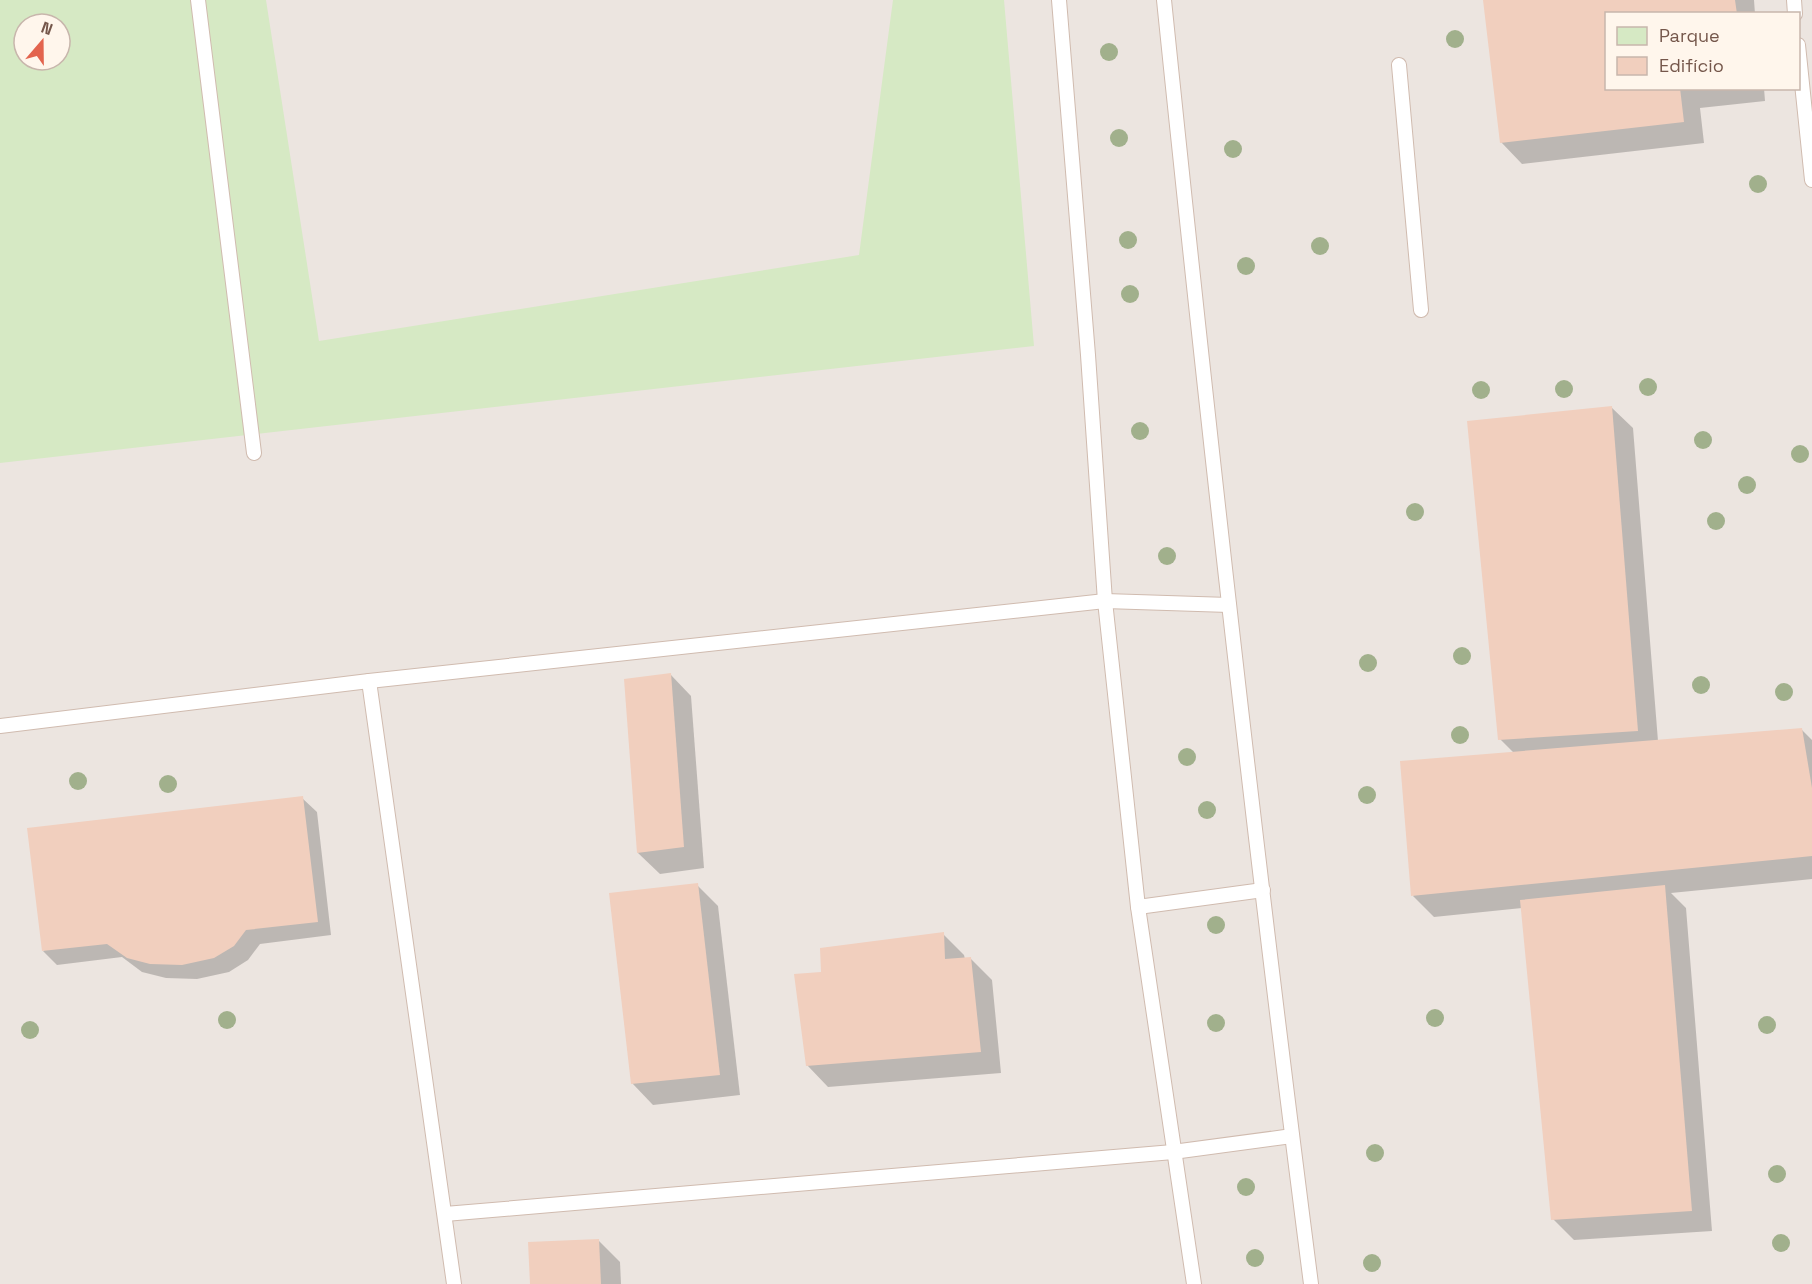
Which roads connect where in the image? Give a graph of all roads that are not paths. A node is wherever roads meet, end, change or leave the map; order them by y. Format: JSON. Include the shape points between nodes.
{"nodes":[{"id":1,"x":198,"y":0,"type":"edge"},
{"id":2,"x":1059,"y":0,"type":"edge"},
{"id":3,"x":1164,"y":0,"type":"edge"},
{"id":4,"x":1800,"y":64,"type":"edge"},
{"id":5,"x":1400,"y":65,"type":"dead end"},
{"id":6,"x":1812,"y":180,"type":"edge"},
{"id":7,"x":1421,"y":310,"type":"dead end"},
{"id":8,"x":254,"y":453,"type":"dead end"},
{"id":9,"x":1105,"y":601,"type":"junction"},
{"id":10,"x":1229,"y":605,"type":"junction"},
{"id":11,"x":369,"y":681,"type":"junction"},
{"id":12,"x":0,"y":726,"type":"edge"},
{"id":13,"x":1263,"y":890,"type":"junction"},
{"id":14,"x":1138,"y":908,"type":"junction"},
{"id":15,"x":1292,"y":1136,"type":"junction"},
{"id":16,"x":1173,"y":1152,"type":"junction"},
{"id":17,"x":445,"y":1214,"type":"junction"},
{"id":18,"x":454,"y":1284,"type":"edge"},
{"id":19,"x":1194,"y":1284,"type":"edge"},
{"id":20,"x":1311,"y":1284,"type":"edge"}],
"edges":[{"from":1,"to":8,"type":"lane"},
{"from":2,"to":9,"type":"lane"},
{"from":3,"to":10,"type":"lane"},
{"from":4,"to":6,"type":"lane"},
{"from":5,"to":7,"type":"lane"},
{"from":9,"to":10,"type":"lane"},
{"from":9,"to":11,"type":"lane"},
{"from":9,"to":14,"type":"lane"},
{"from":10,"to":13,"type":"lane"},
{"from":11,"to":12,"type":"lane"},
{"from":11,"to":17,"type":"lane"},
{"from":13,"to":14,"type":"lane"},
{"from":13,"to":15,"type":"lane"},
{"from":14,"to":16,"type":"lane"},
{"from":15,"to":16,"type":"lane"},
{"from":15,"to":20,"type":"lane"},
{"from":16,"to":17,"type":"lane"},
{"from":16,"to":19,"type":"lane"},
{"from":17,"to":18,"type":"lane"}]}
